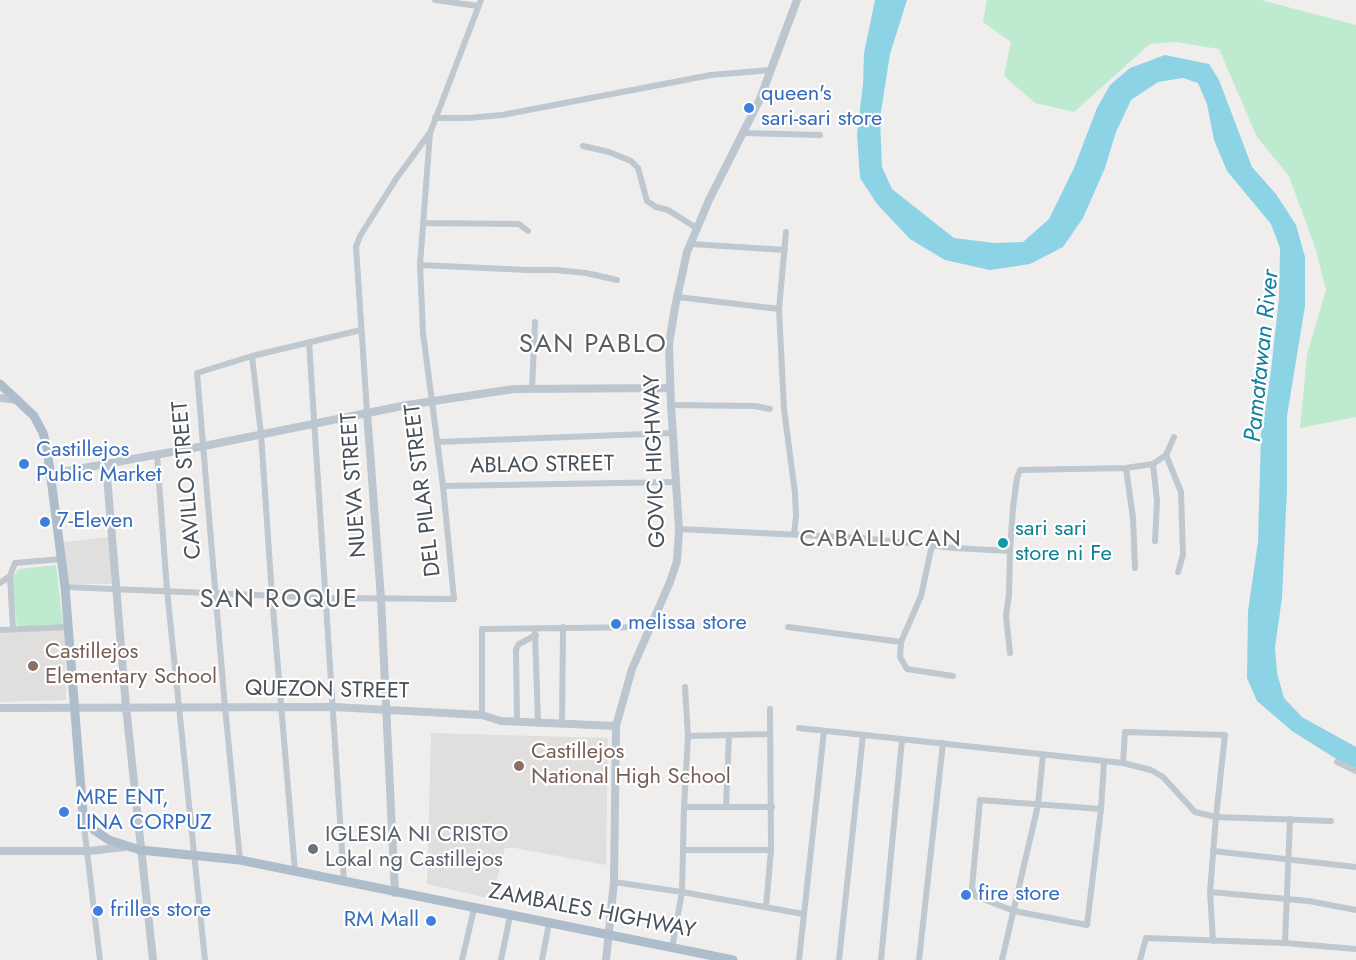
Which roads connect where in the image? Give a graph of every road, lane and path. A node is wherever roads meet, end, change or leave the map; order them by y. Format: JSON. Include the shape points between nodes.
{"nodes":[{"id":1,"x":435,"y":0,"type":"edge"},
{"id":2,"x":797,"y":0,"type":"edge"},
{"id":3,"x":480,"y":3,"type":"edge"},
{"id":4,"x":771,"y":70,"type":"junction"},
{"id":5,"x":435,"y":118,"type":"junction"},
{"id":6,"x":430,"y":133,"type":"junction"},
{"id":7,"x":743,"y":133,"type":"junction"},
{"id":8,"x":820,"y":135,"type":"dead end"},
{"id":9,"x":583,"y":146,"type":"dead end"},
{"id":10,"x":423,"y":223,"type":"junction"},
{"id":11,"x":698,"y":229,"type":"junction"},
{"id":12,"x":528,"y":231,"type":"dead end"},
{"id":13,"x":786,"y":232,"type":"dead end"},
{"id":14,"x":691,"y":244,"type":"junction"},
{"id":15,"x":784,"y":250,"type":"junction"},
{"id":16,"x":420,"y":265,"type":"junction"},
{"id":17,"x":617,"y":280,"type":"dead end"},
{"id":18,"x":678,"y":297,"type":"junction"},
{"id":19,"x":779,"y":309,"type":"junction"},
{"id":20,"x":535,"y":322,"type":"dead end"},
{"id":21,"x":361,"y":330,"type":"junction"},
{"id":22,"x":309,"y":342,"type":"junction"},
{"id":23,"x":252,"y":356,"type":"junction"},
{"id":24,"x":0,"y":384,"type":"edge"},
{"id":25,"x":670,"y":388,"type":"junction"},
{"id":26,"x":532,"y":389,"type":"junction"},
{"id":27,"x":0,"y":398,"type":"edge"},
{"id":28,"x":18,"y":400,"type":"junction"},
{"id":29,"x":433,"y":403,"type":"junction"},
{"id":30,"x":671,"y":405,"type":"junction"},
{"id":31,"x":770,"y":409,"type":"dead end"},
{"id":32,"x":367,"y":412,"type":"junction"},
{"id":33,"x":315,"y":423,"type":"junction"},
{"id":34,"x":673,"y":433,"type":"junction"},
{"id":35,"x":261,"y":434,"type":"junction"},
{"id":36,"x":1174,"y":437,"type":"dead end"},
{"id":37,"x":437,"y":442,"type":"junction"},
{"id":38,"x":204,"y":446,"type":"junction"},
{"id":39,"x":157,"y":455,"type":"junction"},
{"id":40,"x":1166,"y":455,"type":"junction"},
{"id":41,"x":106,"y":464,"type":"junction"},
{"id":42,"x":1153,"y":464,"type":"junction"},
{"id":43,"x":1126,"y":468,"type":"junction"},
{"id":44,"x":51,"y":474,"type":"junction"},
{"id":45,"x":677,"y":482,"type":"junction"},
{"id":46,"x":443,"y":486,"type":"junction"},
{"id":47,"x":679,"y":529,"type":"junction"},
{"id":48,"x":794,"y":534,"type":"junction"},
{"id":49,"x":1155,"y":541,"type":"dead end"},
{"id":50,"x":932,"y":545,"type":"junction"},
{"id":51,"x":1010,"y":551,"type":"junction"},
{"id":52,"x":62,"y":559,"type":"junction"},
{"id":53,"x":1135,"y":568,"type":"dead end"},
{"id":54,"x":1178,"y":572,"type":"dead end"},
{"id":55,"x":10,"y":576,"type":"junction"},
{"id":56,"x":0,"y":583,"type":"edge"},
{"id":57,"x":65,"y":587,"type":"junction"},
{"id":58,"x":116,"y":588,"type":"junction"},
{"id":59,"x":167,"y":590,"type":"junction"},
{"id":60,"x":215,"y":593,"type":"junction"},
{"id":61,"x":272,"y":596,"type":"junction"},
{"id":62,"x":326,"y":598,"type":"junction"},
{"id":63,"x":381,"y":599,"type":"junction"},
{"id":64,"x":69,"y":627,"type":"junction"},
{"id":65,"x":535,"y":627,"type":"junction"},
{"id":66,"x":563,"y":627,"type":"junction"},
{"id":67,"x":649,"y":627,"type":"junction"},
{"id":68,"x":788,"y":627,"type":"dead end"},
{"id":69,"x":13,"y":629,"type":"junction"},
{"id":70,"x":0,"y":630,"type":"edge"},
{"id":71,"x":536,"y":635,"type":"junction"},
{"id":72,"x":901,"y":642,"type":"junction"},
{"id":73,"x":1010,"y":653,"type":"dead end"},
{"id":74,"x":953,"y":676,"type":"dead end"},
{"id":75,"x":685,"y":687,"type":"dead end"},
{"id":76,"x":126,"y":707,"type":"junction"},
{"id":77,"x":225,"y":707,"type":"junction"},
{"id":78,"x":334,"y":707,"type":"junction"},
{"id":79,"x":0,"y":708,"type":"edge"},
{"id":80,"x":74,"y":708,"type":"junction"},
{"id":81,"x":179,"y":708,"type":"junction"},
{"id":82,"x":282,"y":708,"type":"junction"},
{"id":83,"x":770,"y":709,"type":"dead end"},
{"id":84,"x":385,"y":710,"type":"junction"},
{"id":85,"x":482,"y":715,"type":"junction"},
{"id":86,"x":517,"y":722,"type":"junction"},
{"id":87,"x":538,"y":722,"type":"junction"},
{"id":88,"x":562,"y":723,"type":"junction"},
{"id":89,"x":616,"y":726,"type":"junction"},
{"id":90,"x":798,"y":728,"type":"dead end"},
{"id":91,"x":824,"y":731,"type":"junction"},
{"id":92,"x":769,"y":734,"type":"junction"},
{"id":93,"x":729,"y":735,"type":"junction"},
{"id":94,"x":863,"y":735,"type":"junction"},
{"id":95,"x":688,"y":736,"type":"junction"},
{"id":96,"x":902,"y":740,"type":"junction"},
{"id":97,"x":943,"y":743,"type":"junction"},
{"id":98,"x":1043,"y":755,"type":"junction"},
{"id":99,"x":1104,"y":762,"type":"junction"},
{"id":100,"x":1336,"y":762,"type":"dead end"},
{"id":101,"x":1123,"y":763,"type":"junction"},
{"id":102,"x":1356,"y":771,"type":"edge"},
{"id":103,"x":1038,"y":805,"type":"junction"},
{"id":104,"x":684,"y":807,"type":"junction"},
{"id":105,"x":726,"y":807,"type":"junction"},
{"id":106,"x":772,"y":807,"type":"junction"},
{"id":107,"x":1101,"y":810,"type":"junction"},
{"id":108,"x":83,"y":814,"type":"junction"},
{"id":109,"x":1216,"y":817,"type":"junction"},
{"id":110,"x":1290,"y":819,"type":"junction"},
{"id":111,"x":1331,"y":821,"type":"dead end"},
{"id":112,"x":124,"y":847,"type":"junction"},
{"id":113,"x":140,"y":850,"type":"junction"},
{"id":114,"x":683,"y":850,"type":"junction"},
{"id":115,"x":771,"y":850,"type":"junction"},
{"id":116,"x":0,"y":851,"type":"edge"},
{"id":117,"x":89,"y":851,"type":"junction"},
{"id":118,"x":1214,"y":851,"type":"junction"},
{"id":119,"x":196,"y":855,"type":"junction"},
{"id":120,"x":1289,"y":859,"type":"junction"},
{"id":121,"x":240,"y":860,"type":"junction"},
{"id":122,"x":1356,"y":867,"type":"edge"},
{"id":123,"x":295,"y":872,"type":"junction"},
{"id":124,"x":344,"y":882,"type":"junction"},
{"id":125,"x":614,"y":882,"type":"junction"},
{"id":126,"x":394,"y":892,"type":"junction"},
{"id":127,"x":682,"y":892,"type":"junction"},
{"id":128,"x":1210,"y":892,"type":"junction"},
{"id":129,"x":1288,"y":899,"type":"junction"},
{"id":130,"x":766,"y":908,"type":"junction"},
{"id":131,"x":474,"y":909,"type":"junction"},
{"id":132,"x":1356,"y":910,"type":"edge"},
{"id":133,"x":1014,"y":911,"type":"junction"},
{"id":134,"x":803,"y":914,"type":"junction"},
{"id":135,"x":510,"y":916,"type":"junction"},
{"id":136,"x":549,"y":923,"type":"junction"},
{"id":137,"x":609,"y":934,"type":"junction"},
{"id":138,"x":1213,"y":940,"type":"junction"},
{"id":139,"x":1285,"y":943,"type":"junction"},
{"id":140,"x":672,"y":948,"type":"junction"},
{"id":141,"x":1356,"y":949,"type":"edge"},
{"id":142,"x":100,"y":960,"type":"edge"},
{"id":143,"x":153,"y":960,"type":"edge"},
{"id":144,"x":205,"y":960,"type":"edge"},
{"id":145,"x":462,"y":960,"type":"edge"},
{"id":146,"x":501,"y":960,"type":"edge"},
{"id":147,"x":542,"y":960,"type":"edge"},
{"id":148,"x":606,"y":960,"type":"edge"},
{"id":149,"x":733,"y":960,"type":"edge"},
{"id":150,"x":799,"y":960,"type":"edge"},
{"id":151,"x":839,"y":960,"type":"edge"},
{"id":152,"x":881,"y":960,"type":"edge"},
{"id":153,"x":919,"y":960,"type":"edge"},
{"id":154,"x":1002,"y":960,"type":"edge"},
{"id":155,"x":1140,"y":960,"type":"edge"}],
"edges":[{"from":1,"to":3,"type":"street"},
{"from":2,"to":4,"type":"street","name":"GOVIC HIGHWAY"},
{"from":3,"to":5,"type":"street"},
{"from":4,"to":5,"type":"street","via":[[711,75],[502,115]]},
{"from":4,"to":7,"type":"street","name":"GOVIC HIGHWAY"},
{"from":5,"to":6,"type":"street"},
{"from":6,"to":10,"type":"street","name":"DEL PILAR STREET"},
{"from":6,"to":21,"type":"street","name":"NUEVA STREET","via":[[396,179],[356,247]]},
{"from":7,"to":8,"type":"street"},
{"from":7,"to":11,"type":"street","name":"GOVIC HIGHWAY"},
{"from":9,"to":11,"type":"street","via":[[631,161],[638,168],[647,201]]},
{"from":10,"to":12,"type":"street","via":[[519,224]]},
{"from":10,"to":16,"type":"street","name":"DEL PILAR STREET"},
{"from":11,"to":14,"type":"street","name":"GOVIC HIGHWAY"},
{"from":13,"to":15,"type":"street"},
{"from":14,"to":15,"type":"street"},
{"from":14,"to":18,"type":"street","name":"GOVIC HIGHWAY"},
{"from":15,"to":19,"type":"street"},
{"from":16,"to":17,"type":"street","via":[[555,270]]},
{"from":16,"to":29,"type":"street","name":"DEL PILAR STREET","via":[[423,333]]},
{"from":18,"to":19,"type":"street"},
{"from":18,"to":25,"type":"street","name":"GOVIC HIGHWAY","via":[[669,344]]},
{"from":19,"to":48,"type":"street","via":[[784,409],[795,493]]},
{"from":20,"to":26,"type":"street"},
{"from":21,"to":22,"type":"street","name":"CAVILLO STREET"},
{"from":21,"to":32,"type":"street","name":"NUEVA STREET"},
{"from":22,"to":23,"type":"street","name":"CAVILLO STREET"},
{"from":22,"to":33,"type":"street"},
{"from":23,"to":35,"type":"street"},
{"from":23,"to":38,"type":"street","name":"CAVILLO STREET","via":[[197,373]]},
{"from":24,"to":28,"type":"main road"},
{"from":25,"to":26,"type":"street"},
{"from":25,"to":30,"type":"street","name":"GOVIC HIGHWAY"},
{"from":26,"to":29,"type":"street"},
{"from":27,"to":28,"type":"street"},
{"from":28,"to":44,"type":"main road","via":[[34,416],[43,433]]},
{"from":29,"to":32,"type":"street"},
{"from":29,"to":37,"type":"street","name":"DEL PILAR STREET"},
{"from":30,"to":31,"type":"street"},
{"from":30,"to":34,"type":"street","name":"GOVIC HIGHWAY"},
{"from":32,"to":33,"type":"street"},
{"from":32,"to":63,"type":"street","name":"NUEVA STREET"},
{"from":33,"to":35,"type":"street"},
{"from":33,"to":62,"type":"street"},
{"from":34,"to":37,"type":"street"},
{"from":34,"to":45,"type":"street","name":"GOVIC HIGHWAY"},
{"from":35,"to":38,"type":"street"},
{"from":35,"to":61,"type":"street"},
{"from":36,"to":40,"type":"street"},
{"from":37,"to":46,"type":"street","name":"DEL PILAR STREET"},
{"from":38,"to":39,"type":"street"},
{"from":38,"to":60,"type":"street","name":"CAVILLO STREET"},
{"from":39,"to":41,"type":"street"},
{"from":39,"to":59,"type":"street"},
{"from":40,"to":42,"type":"street"},
{"from":40,"to":54,"type":"street","via":[[1181,492],[1183,555]]},
{"from":41,"to":44,"type":"street"},
{"from":41,"to":58,"type":"street"},
{"from":42,"to":43,"type":"street"},
{"from":42,"to":49,"type":"street"},
{"from":43,"to":51,"type":"street","via":[[1020,470]]},
{"from":43,"to":53,"type":"street"},
{"from":44,"to":52,"type":"main road"},
{"from":45,"to":46,"type":"street","name":"ABLAO STREET"},
{"from":45,"to":47,"type":"street","name":"GOVIC HIGHWAY"},
{"from":46,"to":63,"type":"street","name":"DEL PILAR STREET","via":[[454,599]]},
{"from":47,"to":48,"type":"street"},
{"from":47,"to":67,"type":"street","name":"GOVIC HIGHWAY","via":[[677,561]]},
{"from":48,"to":50,"type":"street"},
{"from":50,"to":51,"type":"street"},
{"from":50,"to":72,"type":"street","via":[[921,596]]},
{"from":51,"to":73,"type":"street","via":[[1006,616]]},
{"from":52,"to":55,"type":"street","via":[[15,563]]},
{"from":52,"to":57,"type":"main road"},
{"from":55,"to":56,"type":"street"},
{"from":55,"to":69,"type":"street"},
{"from":57,"to":58,"type":"street","name":"DEL PILAR STREET"},
{"from":57,"to":64,"type":"main road"},
{"from":58,"to":59,"type":"street","name":"DEL PILAR STREET"},
{"from":58,"to":76,"type":"street"},
{"from":59,"to":60,"type":"street","name":"DEL PILAR STREET"},
{"from":59,"to":81,"type":"street"},
{"from":60,"to":61,"type":"street","name":"DEL PILAR STREET"},
{"from":60,"to":77,"type":"street","name":"CAVILLO STREET"},
{"from":61,"to":62,"type":"street","name":"DEL PILAR STREET"},
{"from":61,"to":82,"type":"street"},
{"from":62,"to":63,"type":"street","name":"DEL PILAR STREET"},
{"from":62,"to":78,"type":"street"},
{"from":63,"to":84,"type":"street","name":"NUEVA STREET"},
{"from":64,"to":69,"type":"street"},
{"from":64,"to":80,"type":"main road"},
{"from":65,"to":66,"type":"street"},
{"from":65,"to":71,"type":"street"},
{"from":65,"to":85,"type":"street","via":[[482,629]]},
{"from":66,"to":67,"type":"street"},
{"from":66,"to":88,"type":"street"},
{"from":67,"to":89,"type":"street","name":"GOVIC HIGHWAY"},
{"from":68,"to":72,"type":"street"},
{"from":69,"to":70,"type":"street"},
{"from":71,"to":86,"type":"street","via":[[516,650]]},
{"from":71,"to":87,"type":"street"},
{"from":72,"to":74,"type":"street","via":[[900,657],[907,669]]},
{"from":75,"to":95,"type":"street"},
{"from":76,"to":80,"type":"street","name":"QUEZON STREET"},
{"from":76,"to":81,"type":"street","name":"QUEZON STREET"},
{"from":76,"to":113,"type":"street"},
{"from":77,"to":81,"type":"street","name":"QUEZON STREET"},
{"from":77,"to":82,"type":"street","name":"QUEZON STREET"},
{"from":77,"to":121,"type":"street","name":"CAVILLO STREET"},
{"from":78,"to":82,"type":"street","name":"QUEZON STREET"},
{"from":78,"to":84,"type":"street","name":"QUEZON STREET"},
{"from":78,"to":124,"type":"street"},
{"from":79,"to":80,"type":"street","name":"QUEZON STREET"},
{"from":80,"to":108,"type":"main road"},
{"from":81,"to":119,"type":"street"},
{"from":82,"to":123,"type":"street"},
{"from":83,"to":92,"type":"street"},
{"from":84,"to":85,"type":"street","name":"QUEZON STREET"},
{"from":84,"to":126,"type":"street","name":"NUEVA STREET"},
{"from":85,"to":86,"type":"street","name":"QUEZON STREET"},
{"from":86,"to":87,"type":"street","name":"QUEZON STREET"},
{"from":87,"to":88,"type":"street","name":"QUEZON STREET"},
{"from":88,"to":89,"type":"street","name":"QUEZON STREET"},
{"from":89,"to":125,"type":"street","name":"GOVIC HIGHWAY"},
{"from":90,"to":91,"type":"street"},
{"from":91,"to":94,"type":"street"},
{"from":91,"to":134,"type":"street"},
{"from":92,"to":93,"type":"street"},
{"from":92,"to":106,"type":"street"},
{"from":93,"to":95,"type":"street"},
{"from":93,"to":105,"type":"street"},
{"from":94,"to":96,"type":"street"},
{"from":94,"to":151,"type":"street"},
{"from":95,"to":104,"type":"street"},
{"from":96,"to":97,"type":"street"},
{"from":96,"to":152,"type":"street"},
{"from":97,"to":98,"type":"street"},
{"from":97,"to":153,"type":"street"},
{"from":98,"to":99,"type":"street"},
{"from":98,"to":103,"type":"street"},
{"from":99,"to":101,"type":"street"},
{"from":99,"to":107,"type":"street"},
{"from":100,"to":102,"type":"street"},
{"from":101,"to":109,"type":"street","via":[[1151,770],[1163,777],[1195,812]]},
{"from":101,"to":109,"type":"street","via":[[1125,732],[1225,735]]},
{"from":103,"to":107,"type":"street"},
{"from":103,"to":133,"type":"street"},
{"from":103,"to":133,"type":"street","via":[[980,800],[972,888],[975,896]]},
{"from":104,"to":105,"type":"street"},
{"from":104,"to":114,"type":"street"},
{"from":105,"to":106,"type":"street"},
{"from":106,"to":115,"type":"street"},
{"from":107,"to":133,"type":"street","via":[[1087,926]]},
{"from":108,"to":112,"type":"main road","name":"ZAMBALES HIGHWAY","via":[[94,830]]},
{"from":108,"to":117,"type":"street"},
{"from":109,"to":110,"type":"street"},
{"from":109,"to":118,"type":"street"},
{"from":110,"to":111,"type":"street"},
{"from":110,"to":120,"type":"street"},
{"from":112,"to":113,"type":"main road","name":"ZAMBALES HIGHWAY"},
{"from":112,"to":117,"type":"street"},
{"from":113,"to":119,"type":"main road","name":"ZAMBALES HIGHWAY"},
{"from":113,"to":143,"type":"street"},
{"from":114,"to":115,"type":"street"},
{"from":114,"to":127,"type":"street"},
{"from":115,"to":130,"type":"street"},
{"from":116,"to":117,"type":"street"},
{"from":117,"to":142,"type":"street"},
{"from":118,"to":120,"type":"street"},
{"from":118,"to":128,"type":"street"},
{"from":119,"to":121,"type":"main road","name":"ZAMBALES HIGHWAY"},
{"from":119,"to":144,"type":"street"},
{"from":120,"to":122,"type":"street"},
{"from":120,"to":129,"type":"street"},
{"from":121,"to":123,"type":"main road","name":"ZAMBALES HIGHWAY"},
{"from":123,"to":124,"type":"main road","name":"ZAMBALES HIGHWAY"},
{"from":124,"to":126,"type":"main road","name":"ZAMBALES HIGHWAY"},
{"from":125,"to":127,"type":"street"},
{"from":125,"to":137,"type":"street","name":"GOVIC HIGHWAY"},
{"from":126,"to":131,"type":"main road","name":"ZAMBALES HIGHWAY"},
{"from":127,"to":130,"type":"street"},
{"from":127,"to":140,"type":"street"},
{"from":128,"to":129,"type":"street"},
{"from":128,"to":138,"type":"street"},
{"from":129,"to":132,"type":"street"},
{"from":129,"to":139,"type":"street"},
{"from":130,"to":134,"type":"street"},
{"from":131,"to":135,"type":"main road","name":"ZAMBALES HIGHWAY"},
{"from":131,"to":145,"type":"street"},
{"from":133,"to":154,"type":"street"},
{"from":134,"to":150,"type":"street"},
{"from":135,"to":136,"type":"main road","name":"ZAMBALES HIGHWAY"},
{"from":135,"to":146,"type":"street"},
{"from":136,"to":137,"type":"main road","name":"ZAMBALES HIGHWAY"},
{"from":136,"to":147,"type":"street"},
{"from":137,"to":140,"type":"main road","name":"ZAMBALES HIGHWAY"},
{"from":137,"to":148,"type":"street","name":"GOVIC HIGHWAY"},
{"from":138,"to":139,"type":"street"},
{"from":138,"to":155,"type":"street","via":[[1146,938]]},
{"from":139,"to":141,"type":"street"},
{"from":140,"to":149,"type":"main road","name":"ZAMBALES HIGHWAY"}]}
